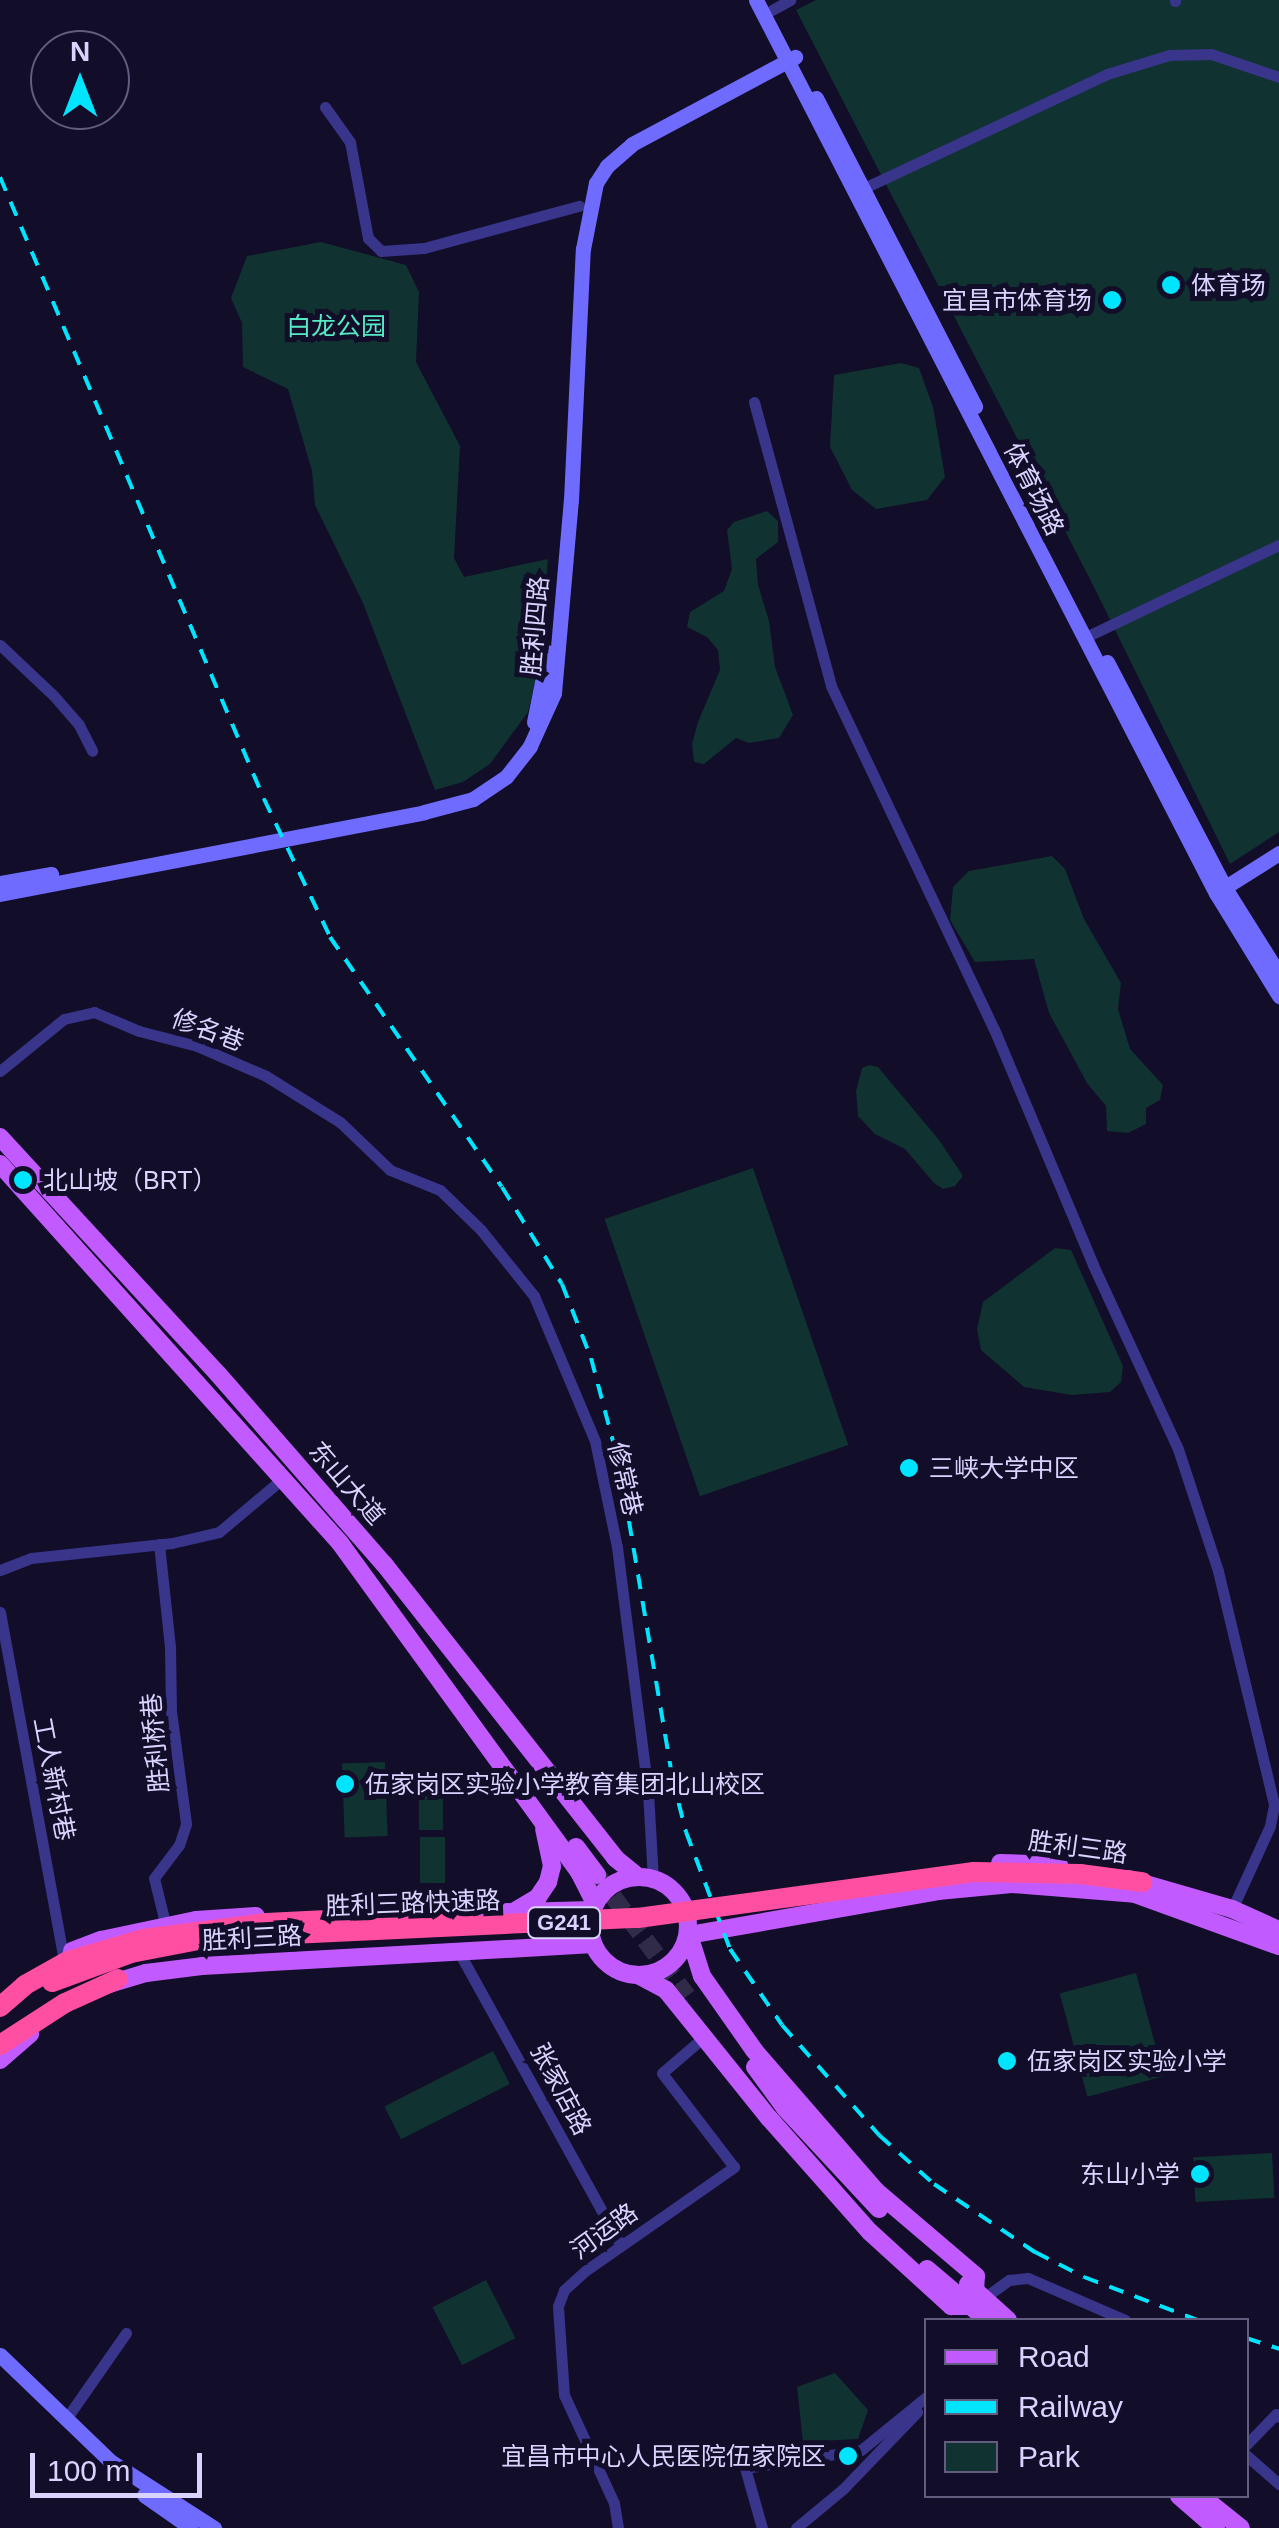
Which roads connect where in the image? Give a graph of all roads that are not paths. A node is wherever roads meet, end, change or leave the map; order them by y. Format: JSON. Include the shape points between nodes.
{"nodes":[{"id":1,"x":756,"y":0,"type":"edge"},
{"id":2,"x":790,"y":0,"type":"edge"},
{"id":3,"x":769,"y":5,"type":"edge"},
{"id":4,"x":789,"y":56,"type":"junction"},
{"id":5,"x":1279,"y":77,"type":"edge"},
{"id":6,"x":326,"y":107,"type":"dead end"},
{"id":7,"x":864,"y":188,"type":"junction"},
{"id":8,"x":579,"y":206,"type":"junction"},
{"id":9,"x":754,"y":402,"type":"dead end"},
{"id":10,"x":1279,"y":545,"type":"edge"},
{"id":11,"x":1092,"y":634,"type":"junction"},
{"id":12,"x":0,"y":645,"type":"edge"},
{"id":13,"x":92,"y":751,"type":"dead end"},
{"id":14,"x":1279,"y":852,"type":"edge"},
{"id":15,"x":0,"y":883,"type":"edge"},
{"id":16,"x":1221,"y":890,"type":"junction"},
{"id":17,"x":0,"y":894,"type":"edge"},
{"id":18,"x":1279,"y":974,"type":"edge"},
{"id":19,"x":1279,"y":996,"type":"edge"},
{"id":20,"x":0,"y":1071,"type":"edge"},
{"id":21,"x":0,"y":1138,"type":"edge"},
{"id":22,"x":0,"y":1164,"type":"edge"},
{"id":23,"x":390,"y":1170,"type":"joint"},
{"id":24,"x":282,"y":1478,"type":"junction"},
{"id":25,"x":356,"y":1532,"type":"junction"},
{"id":26,"x":340,"y":1543,"type":"junction"},
{"id":27,"x":159,"y":1544,"type":"junction"},
{"id":28,"x":0,"y":1570,"type":"edge"},
{"id":29,"x":0,"y":1612,"type":"edge"},
{"id":30,"x":541,"y":1819,"type":"junction"},
{"id":31,"x":645,"y":1877,"type":"junction"},
{"id":32,"x":1138,"y":1888,"type":"junction"},
{"id":33,"x":593,"y":1906,"type":"junction"},
{"id":34,"x":685,"y":1907,"type":"junction"},
{"id":35,"x":1232,"y":1909,"type":"junction"},
{"id":36,"x":514,"y":1912,"type":"junction"},
{"id":37,"x":448,"y":1914,"type":"junction"},
{"id":38,"x":166,"y":1927,"type":"junction"},
{"id":39,"x":1279,"y":1930,"type":"edge"},
{"id":40,"x":689,"y":1935,"type":"junction"},
{"id":41,"x":593,"y":1944,"type":"junction"},
{"id":42,"x":1279,"y":1946,"type":"edge"},
{"id":43,"x":63,"y":1954,"type":"junction"},
{"id":44,"x":460,"y":1954,"type":"junction"},
{"id":45,"x":638,"y":1975,"type":"junction"},
{"id":46,"x":118,"y":1979,"type":"junction"},
{"id":47,"x":55,"y":1988,"type":"junction"},
{"id":48,"x":692,"y":1992,"type":"tunnel mouth"},
{"id":49,"x":0,"y":1994,"type":"edge"},
{"id":50,"x":0,"y":2009,"type":"edge"},
{"id":51,"x":0,"y":2029,"type":"edge"},
{"id":52,"x":704,"y":2036,"type":"junction"},
{"id":53,"x":0,"y":2045,"type":"edge"},
{"id":54,"x":0,"y":2060,"type":"edge"},
{"id":55,"x":621,"y":2246,"type":"junction"},
{"id":56,"x":970,"y":2293,"type":"junction"},
{"id":57,"x":986,"y":2318,"type":"edge"},
{"id":58,"x":1005,"y":2318,"type":"edge"},
{"id":59,"x":1120,"y":2318,"type":"edge"},
{"id":60,"x":126,"y":2333,"type":"dead end"},
{"id":61,"x":0,"y":2354,"type":"edge"},
{"id":62,"x":0,"y":2366,"type":"edge"},
{"id":63,"x":924,"y":2401,"type":"edge"},
{"id":64,"x":924,"y":2401,"type":"edge"},
{"id":65,"x":1279,"y":2417,"type":"edge"},
{"id":66,"x":66,"y":2419,"type":"junction"},
{"id":67,"x":1249,"y":2442,"type":"edge"},
{"id":68,"x":1249,"y":2457,"type":"edge"},
{"id":69,"x":1279,"y":2484,"type":"edge"},
{"id":70,"x":1182,"y":2498,"type":"edge"},
{"id":71,"x":1204,"y":2498,"type":"edge"},
{"id":72,"x":191,"y":2528,"type":"edge"},
{"id":73,"x":214,"y":2528,"type":"edge"},
{"id":74,"x":618,"y":2528,"type":"edge"},
{"id":75,"x":762,"y":2528,"type":"edge"},
{"id":76,"x":796,"y":2528,"type":"edge"},
{"id":77,"x":1216,"y":2528,"type":"edge"},
{"id":78,"x":1240,"y":2528,"type":"edge"}],
"edges":[{"from":1,"to":4,"type":"main road","name":"体育场路"},
{"from":2,"to":3,"type":"street"},
{"from":3,"to":4,"type":"main road","name":"体育场路"},
{"from":4,"to":7,"type":"main road","name":"体育场路"},
{"from":4,"to":8,"type":"main road","name":"胜利四路","via":[[614,146]]},
{"from":4,"to":16,"type":"main road","name":"体育场路"},
{"from":4,"to":17,"type":"main road","name":"胜利四路","via":[[632,144],[596,183],[583,249],[554,693],[530,746],[506,777],[473,799],[424,812]]},
{"from":5,"to":7,"type":"street","via":[[1211,54],[1169,55],[1106,74]]},
{"from":6,"to":8,"type":"street","via":[[350,142],[368,238],[381,252],[424,248]]},
{"from":7,"to":11,"type":"main road","name":"体育场路"},
{"from":8,"to":15,"type":"main road","name":"胜利四路","via":[[564,499],[545,681],[536,719],[518,750],[493,778],[432,802]]},
{"from":9,"to":35,"type":"street","via":[[831,686],[994,1028],[1178,1449],[1218,1572],[1274,1805]]},
{"from":10,"to":11,"type":"street"},
{"from":11,"to":16,"type":"main road","name":"体育场路"},
{"from":12,"to":13,"type":"street","via":[[54,696]]},
{"from":14,"to":16,"type":"main road"},
{"from":16,"to":18,"type":"main road","name":"体育场路"},
{"from":16,"to":19,"type":"main road","name":"体育场路"},
{"from":20,"to":23,"type":"street","name":"修名巷","via":[[64,1019],[94,1012],[266,1076],[340,1122]]},
{"from":21,"to":25,"type":"main road","name":"东山大道"},
{"from":22,"to":24,"type":"main road","name":"东山大道"},
{"from":23,"to":31,"type":"street","name":"修常巷","via":[[440,1190],[534,1296],[595,1440],[617,1547],[648,1792]]},
{"from":24,"to":26,"type":"main road","name":"东山大道"},
{"from":24,"to":27,"type":"street","via":[[219,1532]]},
{"from":25,"to":26,"type":"main road","via":[[602,1871]]},
{"from":25,"to":31,"type":"main road","name":"东山大道","via":[[615,1858]]},
{"from":26,"to":30,"type":"main road","name":"东山大道"},
{"from":27,"to":28,"type":"street","via":[[70,1552]]},
{"from":27,"to":38,"type":"street","name":"胜利桥巷","via":[[186,1824],[179,1846],[154,1878]]},
{"from":29,"to":43,"type":"street","name":"工人新村巷"},
{"from":30,"to":33,"type":"main road","name":"东山大道","via":[[579,1872]]},
{"from":30,"to":36,"type":"main road","via":[[552,1866],[548,1882]]},
{"from":31,"to":33,"type":"main road","via":[[612,1884]]},
{"from":31,"to":34,"type":"main road","via":[[667,1884]]},
{"from":32,"to":34,"type":"main road","name":"胜利三路","number":"G241","via":[[1081,1868],[996,1862]]},
{"from":32,"to":35,"type":"main road","name":"胜利三路","number":"G241"},
{"from":32,"to":40,"type":"main road","name":"胜利三路","number":"G241","via":[[976,1886]]},
{"from":32,"to":42,"type":"main road","name":"胜利三路","number":"G241"},
{"from":32,"to":47,"type":"highway","name":"胜利三路快速路","number":"G241","via":[[1079,1878],[975,1880],[713,1923],[568,1936],[207,1949],[136,1962]]},
{"from":33,"to":36,"type":"main road","name":"胜利三路"},
{"from":33,"to":41,"type":"main road"},
{"from":34,"to":40,"type":"main road"},
{"from":35,"to":39,"type":"main road","name":"胜利三路","number":"G241"},
{"from":36,"to":37,"type":"main road","name":"胜利三路"},
{"from":37,"to":38,"type":"main road","name":"胜利三路","via":[[238,1917]]},
{"from":37,"to":50,"type":"highway","via":[[266,1923],[143,1939],[68,1961]]},
{"from":38,"to":43,"type":"main road","name":"胜利三路"},
{"from":40,"to":45,"type":"main road","via":[[674,1961]]},
{"from":40,"to":56,"type":"main road","via":[[702,1976],[754,2050],[876,2191],[976,2276]]},
{"from":41,"to":44,"type":"main road","name":"胜利三路"},
{"from":41,"to":45,"type":"main road","via":[[611,1966]]},
{"from":43,"to":49,"type":"main road","name":"胜利三路"},
{"from":44,"to":46,"type":"main road","name":"胜利三路","via":[[202,1966]]},
{"from":44,"to":55,"type":"street","name":"张家店路"},
{"from":45,"to":52,"type":"main road","via":[[666,1990]]},
{"from":46,"to":53,"type":"highway"},
{"from":46,"to":54,"type":"main road","name":"胜利三路","via":[[46,2022]]},
{"from":47,"to":50,"type":"highway","number":"G241"},
{"from":47,"to":51,"type":"highway","number":"G241"},
{"from":48,"to":56,"type":"main road","via":[[874,2226]]},
{"from":52,"to":55,"type":"street","name":"河运路","via":[[662,2072],[734,2167]]},
{"from":52,"to":56,"type":"main road","via":[[870,2232],[951,2306]]},
{"from":55,"to":74,"type":"street","name":"河运路","via":[[564,2290],[557,2322],[564,2395],[614,2502]]},
{"from":56,"to":57,"type":"main road"},
{"from":56,"to":58,"type":"main road"},
{"from":56,"to":59,"type":"street","via":[[1028,2278]]},
{"from":60,"to":66,"type":"street"},
{"from":61,"to":66,"type":"main road"},
{"from":62,"to":72,"type":"main road","via":[[105,2467]]},
{"from":63,"to":75,"type":"street","via":[[862,2450],[746,2468]]},
{"from":64,"to":76,"type":"street","via":[[843,2489]]},
{"from":65,"to":67,"type":"street"},
{"from":66,"to":73,"type":"main road","via":[[110,2461]]},
{"from":68,"to":69,"type":"street"},
{"from":70,"to":77,"type":"main road"},
{"from":71,"to":78,"type":"main road"}]}
